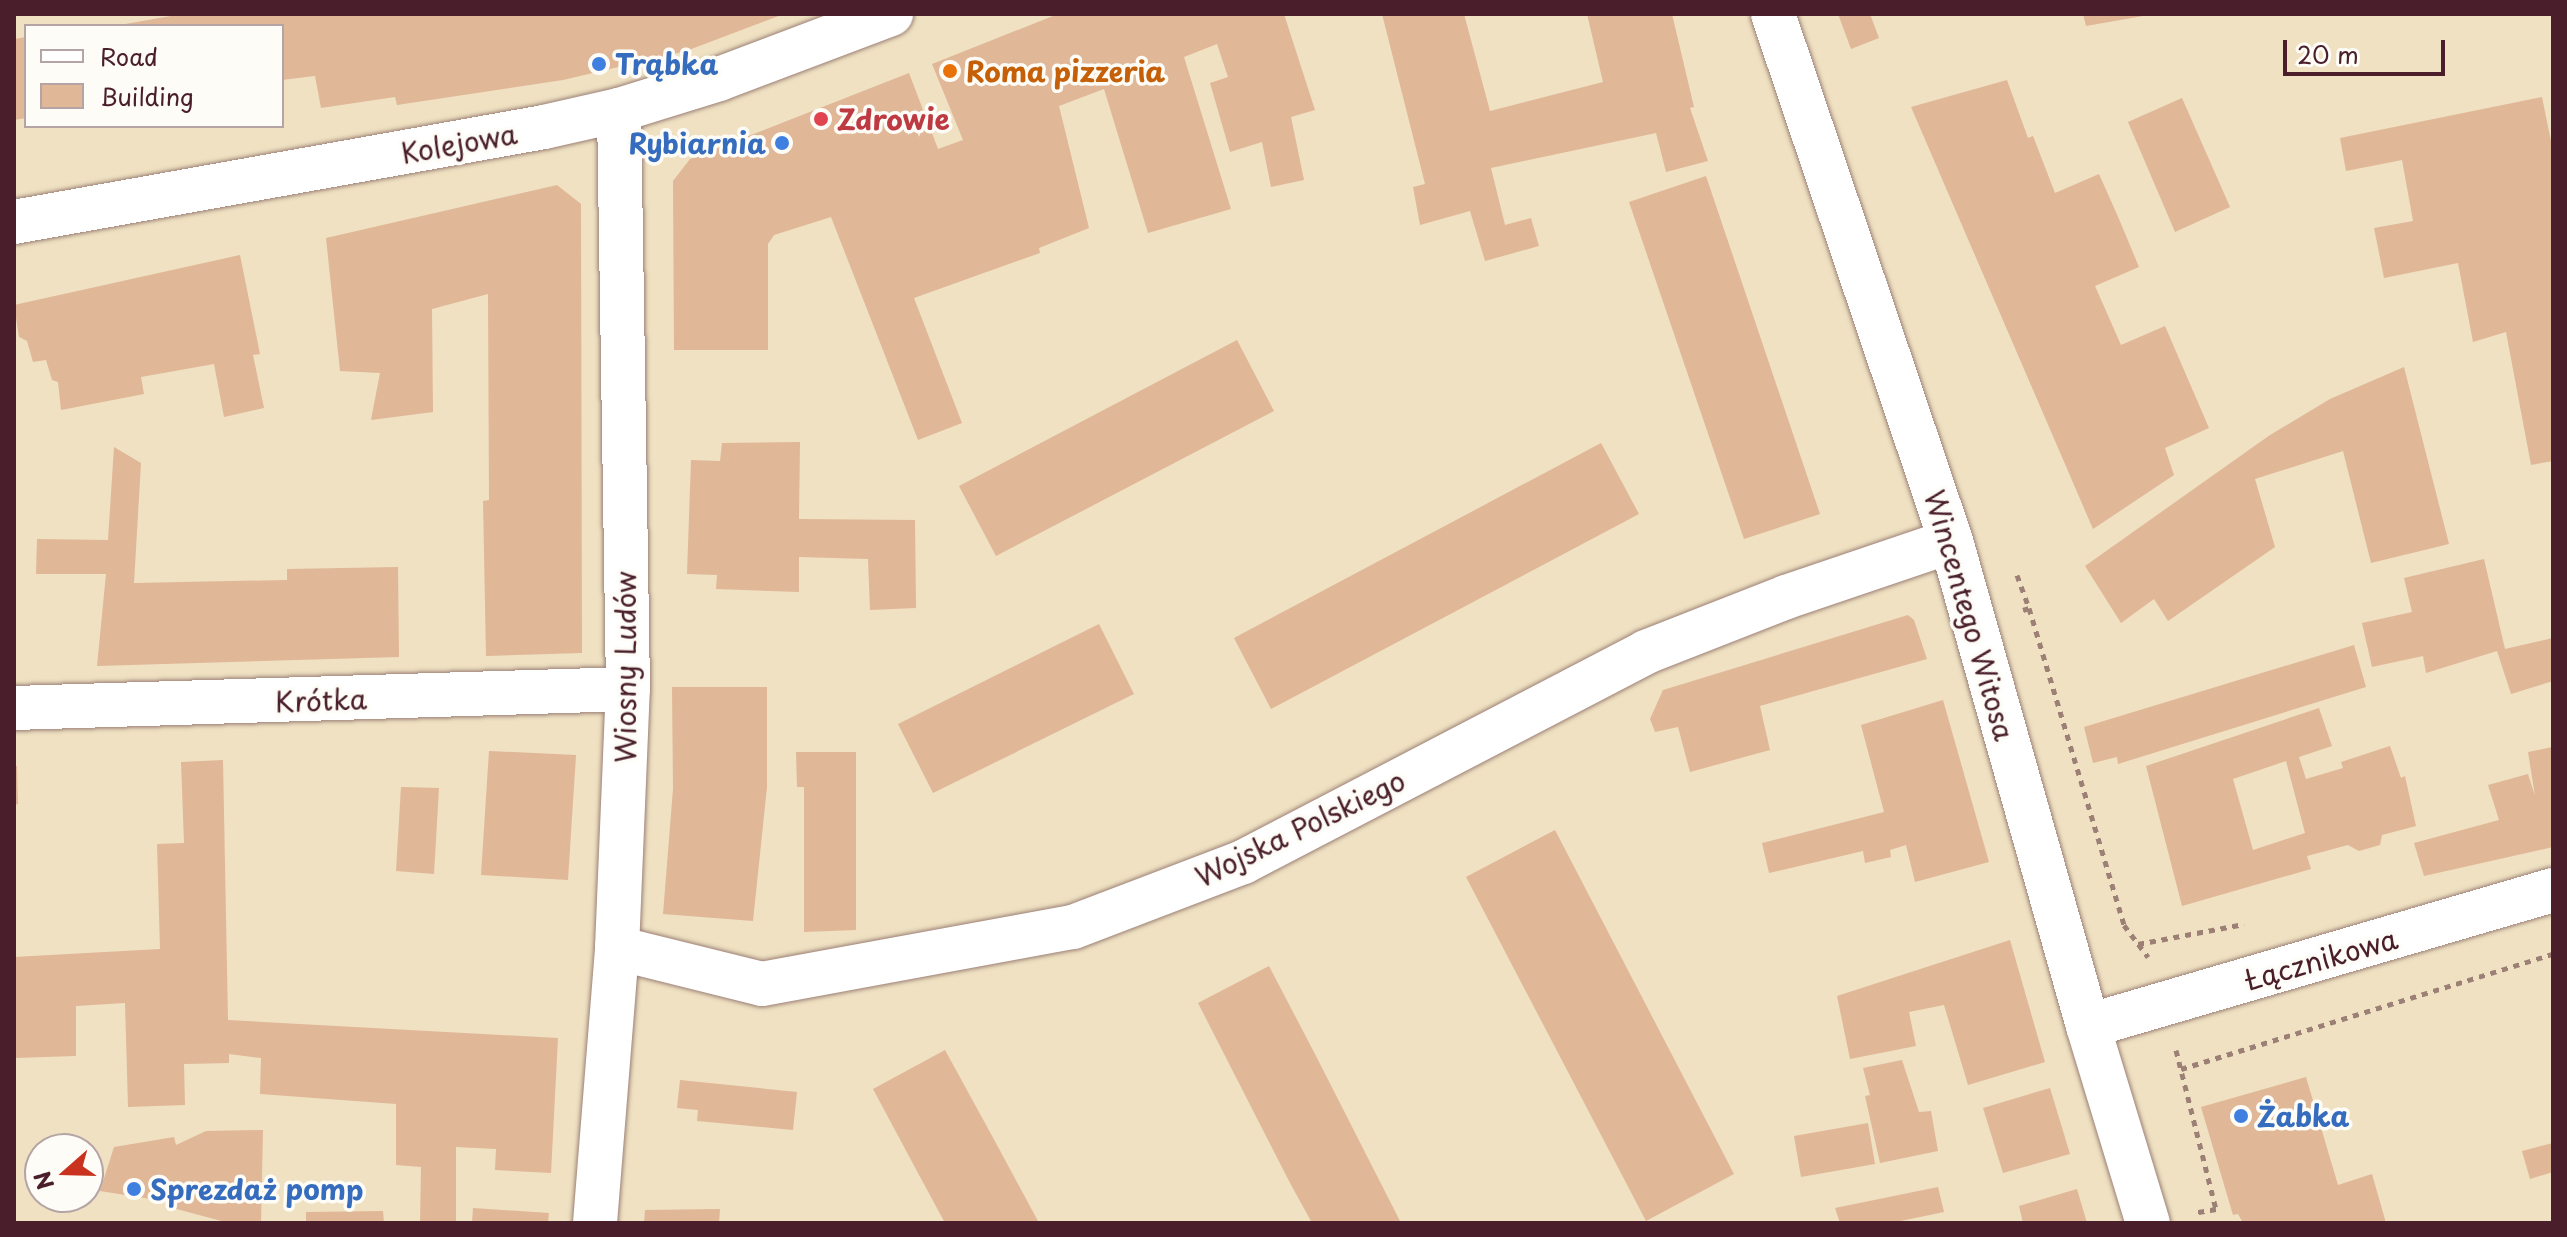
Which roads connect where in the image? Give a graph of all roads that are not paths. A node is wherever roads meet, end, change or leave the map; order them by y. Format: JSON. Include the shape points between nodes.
{"nodes":[{"id":1,"x":891,"y":14,"type":"edge"},
{"id":2,"x":1773,"y":14,"type":"edge"},
{"id":3,"x":619,"y":110,"type":"junction"},
{"id":4,"x":14,"y":222,"type":"edge"},
{"id":5,"x":1951,"y":541,"type":"junction"},
{"id":6,"x":628,"y":689,"type":"junction"},
{"id":7,"x":14,"y":708,"type":"edge"},
{"id":8,"x":2553,"y":890,"type":"edge"},
{"id":9,"x":617,"y":948,"type":"junction"},
{"id":10,"x":2088,"y":1026,"type":"junction"},
{"id":11,"x":2164,"y":1220,"type":"edge"},
{"id":12,"x":595,"y":1223,"type":"edge"}],
"edges":[{"from":1,"to":3,"type":"street","name":"Kolejowa","via":[[719,79]]},
{"from":2,"to":5,"type":"street","name":"Wincentego Witosa"},
{"from":3,"to":4,"type":"street","name":"Kolejowa"},
{"from":3,"to":6,"type":"street","name":"Wiosny Ludów"},
{"from":5,"to":9,"type":"street","name":"Wojska Polskiego","via":[[1646,652],[1243,862],[1073,927],[762,984]]},
{"from":5,"to":10,"type":"street","name":"Wincentego Witosa"},
{"from":6,"to":7,"type":"street","name":"Krótka"},
{"from":6,"to":9,"type":"street","name":"Wiosny Ludów"},
{"from":8,"to":10,"type":"street","name":"Łącznikowa"},
{"from":9,"to":12,"type":"street","name":"Wiosny Ludów"},
{"from":10,"to":11,"type":"street","name":"Wincentego Witosa"}]}
